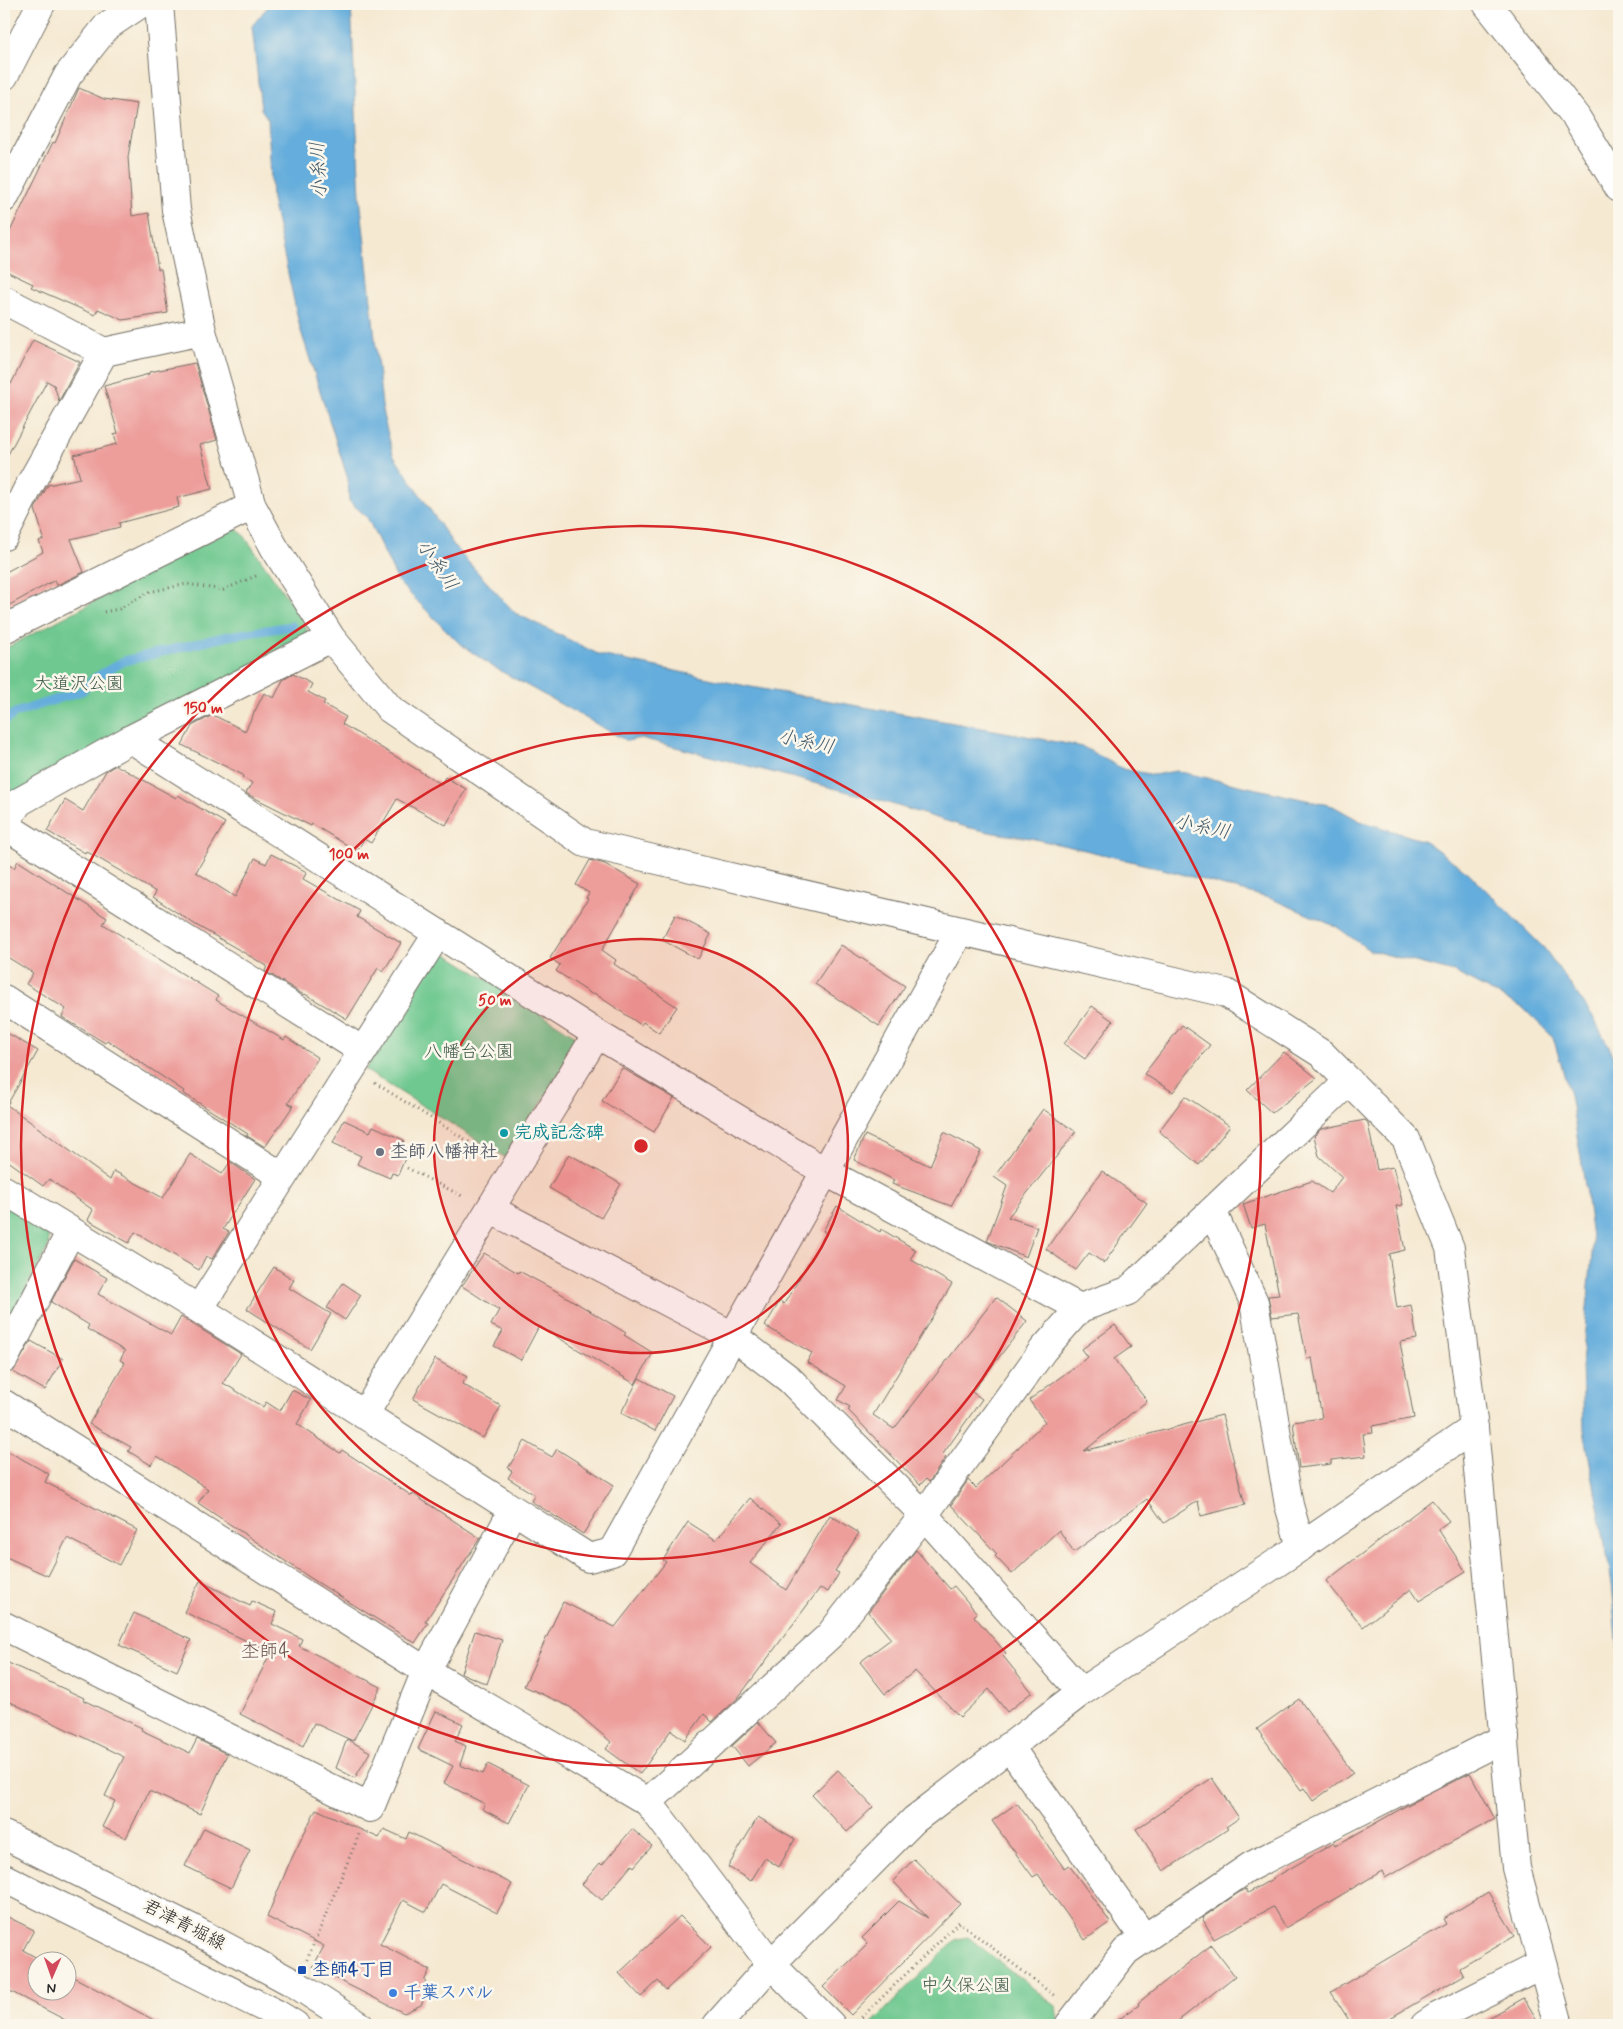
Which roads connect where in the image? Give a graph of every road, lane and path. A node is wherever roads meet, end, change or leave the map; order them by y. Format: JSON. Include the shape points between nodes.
{"nodes":[{"id":1,"x":41,"y":4,"type":"edge"},
{"id":2,"x":140,"y":4,"type":"edge"},
{"id":3,"x":159,"y":4,"type":"edge"},
{"id":4,"x":1487,"y":4,"type":"edge"},
{"id":5,"x":4,"y":76,"type":"edge"},
{"id":6,"x":1619,"y":188,"type":"edge"},
{"id":7,"x":4,"y":198,"type":"edge"},
{"id":8,"x":4,"y":300,"type":"edge"},
{"id":9,"x":202,"y":331,"type":"junction"},
{"id":10,"x":104,"y":352,"type":"junction"},
{"id":11,"x":252,"y":506,"type":"junction"},
{"id":12,"x":4,"y":536,"type":"edge"},
{"id":13,"x":263,"y":573,"type":"dead end"},
{"id":14,"x":102,"y":613,"type":"dead end"},
{"id":15,"x":4,"y":629,"type":"edge"},
{"id":16,"x":331,"y":638,"type":"junction"},
{"id":17,"x":131,"y":738,"type":"junction"},
{"id":18,"x":4,"y":824,"type":"edge"},
{"id":19,"x":960,"y":931,"type":"junction"},
{"id":20,"x":438,"y":933,"type":"junction"},
{"id":21,"x":4,"y":999,"type":"edge"},
{"id":22,"x":597,"y":1034,"type":"junction"},
{"id":23,"x":357,"y":1060,"type":"junction"},
{"id":24,"x":1349,"y":1081,"type":"junction"},
{"id":25,"x":407,"y":1168,"type":"dead end"},
{"id":26,"x":514,"y":1170,"type":"junction"},
{"id":27,"x":826,"y":1172,"type":"junction"},
{"id":28,"x":283,"y":1176,"type":"junction"},
{"id":29,"x":4,"y":1190,"type":"edge"},
{"id":30,"x":480,"y":1204,"type":"junction"},
{"id":31,"x":1212,"y":1211,"type":"junction"},
{"id":32,"x":71,"y":1231,"type":"junction"},
{"id":33,"x":1080,"y":1308,"type":"junction"},
{"id":34,"x":199,"y":1309,"type":"junction"},
{"id":35,"x":733,"y":1336,"type":"junction"},
{"id":36,"x":4,"y":1359,"type":"edge"},
{"id":37,"x":4,"y":1404,"type":"edge"},
{"id":38,"x":364,"y":1415,"type":"junction"},
{"id":39,"x":1474,"y":1428,"type":"junction"},
{"id":40,"x":513,"y":1510,"type":"junction"},
{"id":41,"x":924,"y":1515,"type":"junction"},
{"id":42,"x":1301,"y":1547,"type":"junction"},
{"id":43,"x":4,"y":1626,"type":"edge"},
{"id":44,"x":426,"y":1671,"type":"junction"},
{"id":45,"x":1081,"y":1692,"type":"junction"},
{"id":46,"x":1505,"y":1738,"type":"junction"},
{"id":47,"x":1009,"y":1746,"type":"junction"},
{"id":48,"x":648,"y":1802,"type":"junction"},
{"id":49,"x":370,"y":1808,"type":"junction"},
{"id":50,"x":4,"y":1835,"type":"edge"},
{"id":51,"x":4,"y":1878,"type":"edge"},
{"id":52,"x":1144,"y":1938,"type":"junction"},
{"id":53,"x":771,"y":1964,"type":"junction"},
{"id":54,"x":1542,"y":1964,"type":"junction"},
{"id":55,"x":304,"y":1967,"type":"dead end"},
{"id":56,"x":1073,"y":2019,"type":"edge"},
{"id":57,"x":295,"y":2025,"type":"edge"},
{"id":58,"x":359,"y":2025,"type":"edge"},
{"id":59,"x":717,"y":2025,"type":"edge"},
{"id":60,"x":831,"y":2025,"type":"edge"},
{"id":61,"x":854,"y":2025,"type":"edge"},
{"id":62,"x":1425,"y":2025,"type":"edge"},
{"id":63,"x":1560,"y":2025,"type":"edge"}],
"edges":[{"from":1,"to":5,"type":"street"},
{"from":2,"to":7,"type":"street","via":[[107,26],[68,75]]},
{"from":3,"to":9,"type":"street","via":[[176,210]]},
{"from":4,"to":6,"type":"street","via":[[1576,117]]},
{"from":8,"to":10,"type":"street"},
{"from":9,"to":10,"type":"street"},
{"from":9,"to":11,"type":"street"},
{"from":10,"to":12,"type":"street"},
{"from":11,"to":15,"type":"street"},
{"from":11,"to":16,"type":"street"},
{"from":13,"to":14,"type":"path","via":[[223,590],[187,584],[149,592],[119,609]]},
{"from":16,"to":17,"type":"street"},
{"from":16,"to":19,"type":"street","via":[[390,710],[585,843]]},
{"from":17,"to":18,"type":"street","via":[[19,802]]},
{"from":17,"to":20,"type":"street"},
{"from":18,"to":23,"type":"street"},
{"from":19,"to":24,"type":"street","via":[[1226,993],[1322,1054]]},
{"from":19,"to":27,"type":"street"},
{"from":20,"to":22,"type":"street"},
{"from":20,"to":23,"type":"street"},
{"from":21,"to":28,"type":"street"},
{"from":22,"to":26,"type":"street"},
{"from":22,"to":27,"type":"street"},
{"from":23,"to":26,"type":"path"},
{"from":23,"to":28,"type":"street"},
{"from":24,"to":31,"type":"street"},
{"from":24,"to":39,"type":"street","via":[[1406,1139],[1450,1248]]},
{"from":25,"to":30,"type":"path"},
{"from":26,"to":30,"type":"street"},
{"from":27,"to":33,"type":"street"},
{"from":27,"to":35,"type":"street"},
{"from":28,"to":34,"type":"street"},
{"from":29,"to":32,"type":"street"},
{"from":30,"to":35,"type":"street"},
{"from":30,"to":38,"type":"street"},
{"from":31,"to":33,"type":"street","via":[[1128,1291]]},
{"from":31,"to":42,"type":"street","via":[[1254,1302],[1289,1505]]},
{"from":32,"to":34,"type":"street"},
{"from":32,"to":36,"type":"street"},
{"from":33,"to":41,"type":"street","via":[[1043,1350]]},
{"from":34,"to":38,"type":"street"},
{"from":35,"to":40,"type":"street","via":[[612,1552],[589,1558]]},
{"from":35,"to":41,"type":"street","via":[[789,1379]]},
{"from":37,"to":44,"type":"street"},
{"from":38,"to":40,"type":"street"},
{"from":39,"to":42,"type":"street"},
{"from":39,"to":46,"type":"street"},
{"from":40,"to":44,"type":"street"},
{"from":41,"to":45,"type":"street"},
{"from":41,"to":48,"type":"street","via":[[829,1636]]},
{"from":42,"to":45,"type":"street"},
{"from":43,"to":49,"type":"street"},
{"from":44,"to":48,"type":"street"},
{"from":44,"to":49,"type":"street"},
{"from":45,"to":47,"type":"street"},
{"from":46,"to":52,"type":"street","via":[[1251,1866]]},
{"from":46,"to":54,"type":"street","via":[[1516,1868]]},
{"from":47,"to":52,"type":"street"},
{"from":47,"to":53,"type":"street","via":[[914,1820]]},
{"from":48,"to":53,"type":"street"},
{"from":49,"to":55,"type":"path"},
{"from":50,"to":58,"type":"street","name":"君津青堀線","via":[[192,1928],[297,1985]]},
{"from":51,"to":57,"type":"street"},
{"from":52,"to":56,"type":"street","via":[[1126,1951]]},
{"from":53,"to":59,"type":"street"},
{"from":53,"to":60,"type":"street"},
{"from":54,"to":62,"type":"street"},
{"from":54,"to":63,"type":"street"},
{"from":56,"to":61,"type":"path","via":[[959,1922]]}]}
